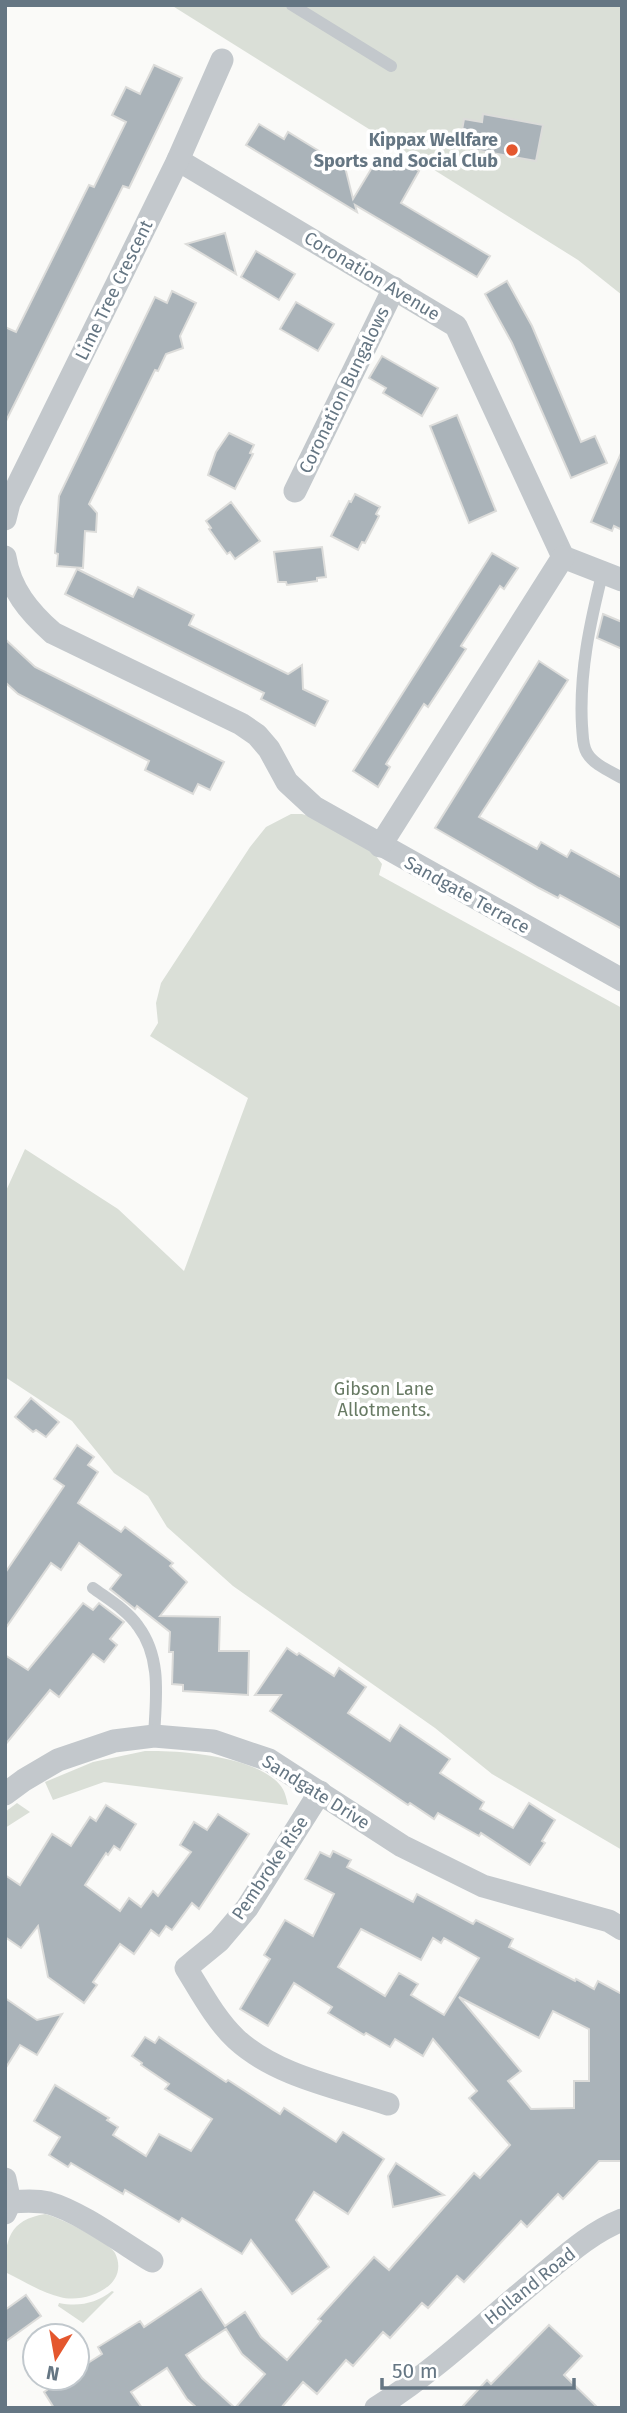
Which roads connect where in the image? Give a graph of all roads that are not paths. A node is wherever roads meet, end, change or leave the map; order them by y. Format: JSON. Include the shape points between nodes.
{"nodes":[{"id":1,"x":292,"y":5,"type":"edge"},
{"id":2,"x":222,"y":60,"type":"dead end"},
{"id":3,"x":391,"y":66,"type":"dead end"},
{"id":4,"x":177,"y":160,"type":"junction"},
{"id":5,"x":394,"y":288,"type":"junction"},
{"id":6,"x":295,"y":491,"type":"dead end"},
{"id":7,"x":5,"y":519,"type":"edge"},
{"id":8,"x":5,"y":557,"type":"edge"},
{"id":9,"x":563,"y":557,"type":"junction"},
{"id":10,"x":612,"y":575,"type":"edge"},
{"id":11,"x":622,"y":778,"type":"edge"},
{"id":12,"x":380,"y":846,"type":"junction"},
{"id":13,"x":622,"y":980,"type":"edge"},
{"id":14,"x":93,"y":1588,"type":"dead end"},
{"id":15,"x":153,"y":1736,"type":"junction"},
{"id":16,"x":6,"y":1791,"type":"edge"},
{"id":17,"x":320,"y":1792,"type":"junction"},
{"id":18,"x":622,"y":1928,"type":"edge"},
{"id":19,"x":388,"y":2104,"type":"dead end"},
{"id":20,"x":5,"y":2179,"type":"edge"},
{"id":21,"x":8,"y":2207,"type":"edge"},
{"id":22,"x":622,"y":2220,"type":"edge"},
{"id":23,"x":152,"y":2261,"type":"dead end"},
{"id":24,"x":376,"y":2408,"type":"edge"}],
"edges":[{"from":1,"to":3,"type":"lane"},
{"from":2,"to":4,"type":"street","name":"Lime Tree Crescent"},
{"from":4,"to":5,"type":"street","name":"Coronation Avenue"},
{"from":4,"to":7,"type":"street","name":"Lime Tree Crescent"},
{"from":5,"to":6,"type":"street","name":"Coronation Bungalows"},
{"from":5,"to":9,"type":"street","name":"Coronation Avenue","via":[[456,326]]},
{"from":8,"to":12,"type":"street","name":"Sandgate Terrace","via":[[23,603],[53,633],[241,724],[263,742],[287,782],[314,807]]},
{"from":9,"to":10,"type":"street"},
{"from":9,"to":12,"type":"street"},
{"from":10,"to":11,"type":"lane","via":[[588,634],[580,701],[584,747],[593,761]]},
{"from":12,"to":13,"type":"street","name":"Sandgate Terrace"},
{"from":14,"to":15,"type":"lane","via":[[137,1625],[148,1643],[155,1662]]},
{"from":15,"to":16,"type":"street","name":"Sandgate Drive","via":[[76,1752]]},
{"from":15,"to":17,"type":"street","name":"Sandgate Drive","via":[[213,1741],[251,1752]]},
{"from":17,"to":18,"type":"street","name":"Sandgate Drive","via":[[402,1846],[483,1886]]},
{"from":17,"to":19,"type":"street","name":"Pembroke Rise","via":[[247,1908],[219,1941],[186,1968],[223,2025],[251,2051],[284,2070]]},
{"from":20,"to":21,"type":"street"},
{"from":21,"to":23,"type":"street","via":[[28,2200],[64,2208]]},
{"from":22,"to":24,"type":"street","name":"Holland Road","via":[[584,2241],[426,2375]]}]}
